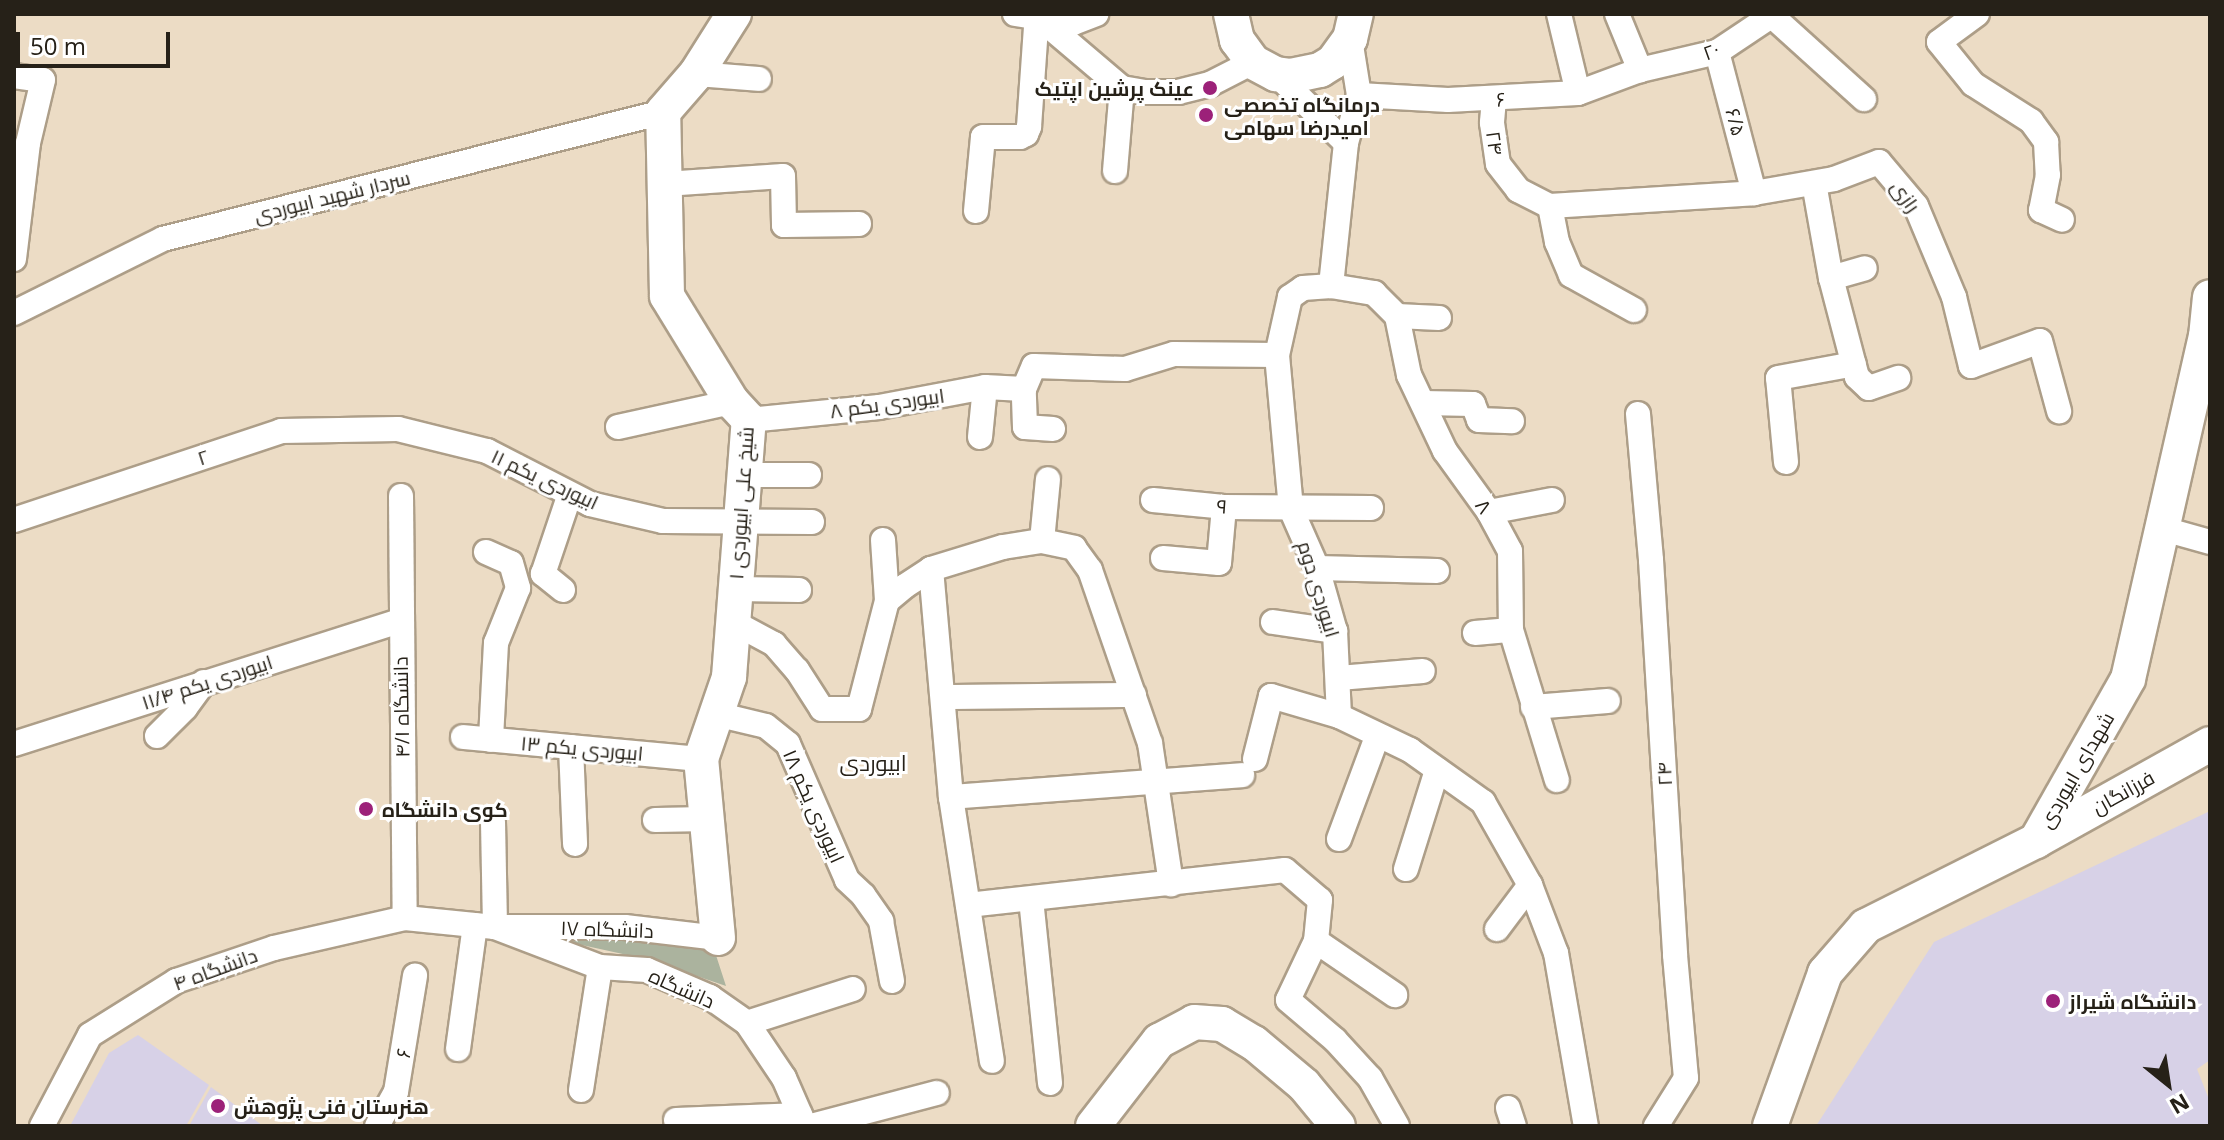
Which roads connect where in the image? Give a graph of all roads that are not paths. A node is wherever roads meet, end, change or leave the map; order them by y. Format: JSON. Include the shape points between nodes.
{"nodes":[{"id":1,"x":734,"y":14,"type":"edge"},
{"id":2,"x":1096,"y":14,"type":"edge"},
{"id":3,"x":1231,"y":14,"type":"edge"},
{"id":4,"x":1559,"y":14,"type":"edge"},
{"id":5,"x":1617,"y":14,"type":"edge"},
{"id":6,"x":1977,"y":14,"type":"edge"},
{"id":7,"x":1030,"y":15,"type":"edge"},
{"id":8,"x":1773,"y":15,"type":"edge"},
{"id":9,"x":1353,"y":26,"type":"edge"},
{"id":10,"x":1717,"y":52,"type":"junction"},
{"id":11,"x":1265,"y":68,"type":"junction"},
{"id":12,"x":1640,"y":70,"type":"junction"},
{"id":13,"x":696,"y":74,"type":"junction"},
{"id":14,"x":14,"y":76,"type":"edge"},
{"id":15,"x":759,"y":79,"type":"dead end"},
{"id":16,"x":1122,"y":88,"type":"junction"},
{"id":17,"x":1578,"y":93,"type":"junction"},
{"id":18,"x":1359,"y":95,"type":"junction"},
{"id":19,"x":1494,"y":99,"type":"junction"},
{"id":20,"x":1864,"y":99,"type":"dead end"},
{"id":21,"x":663,"y":112,"type":"junction"},
{"id":22,"x":21,"y":141,"type":"edge"},
{"id":23,"x":1346,"y":143,"type":"junction"},
{"id":24,"x":1115,"y":171,"type":"dead end"},
{"id":25,"x":1814,"y":183,"type":"junction"},
{"id":26,"x":665,"y":184,"type":"junction"},
{"id":27,"x":1754,"y":193,"type":"junction"},
{"id":28,"x":1550,"y":206,"type":"junction"},
{"id":29,"x":976,"y":211,"type":"dead end"},
{"id":30,"x":2062,"y":220,"type":"dead end"},
{"id":31,"x":859,"y":224,"type":"dead end"},
{"id":32,"x":14,"y":259,"type":"edge"},
{"id":33,"x":1865,"y":268,"type":"dead end"},
{"id":34,"x":1831,"y":278,"type":"junction"},
{"id":35,"x":1331,"y":286,"type":"junction"},
{"id":36,"x":2210,"y":297,"type":"edge"},
{"id":37,"x":1634,"y":310,"type":"dead end"},
{"id":38,"x":14,"y":313,"type":"edge"},
{"id":39,"x":1397,"y":316,"type":"junction"},
{"id":40,"x":1439,"y":318,"type":"dead end"},
{"id":41,"x":2208,"y":337,"type":"edge"},
{"id":42,"x":1277,"y":355,"type":"junction"},
{"id":43,"x":1854,"y":364,"type":"junction"},
{"id":44,"x":1898,"y":378,"type":"dead end"},
{"id":45,"x":985,"y":387,"type":"junction"},
{"id":46,"x":1024,"y":389,"type":"junction"},
{"id":47,"x":1424,"y":403,"type":"junction"},
{"id":48,"x":740,"y":411,"type":"junction"},
{"id":49,"x":2059,"y":411,"type":"dead end"},
{"id":50,"x":1638,"y":414,"type":"dead end"},
{"id":51,"x":1512,"y":421,"type":"dead end"},
{"id":52,"x":618,"y":427,"type":"dead end"},
{"id":53,"x":398,"y":429,"type":"joint"},
{"id":54,"x":1053,"y":429,"type":"dead end"},
{"id":55,"x":980,"y":437,"type":"dead end"},
{"id":56,"x":1786,"y":462,"type":"dead end"},
{"id":57,"x":745,"y":475,"type":"junction"},
{"id":58,"x":809,"y":475,"type":"dead end"},
{"id":59,"x":1048,"y":479,"type":"dead end"},
{"id":60,"x":570,"y":494,"type":"junction"},
{"id":61,"x":401,"y":496,"type":"dead end"},
{"id":62,"x":1153,"y":500,"type":"dead end"},
{"id":63,"x":1552,"y":500,"type":"dead end"},
{"id":64,"x":1224,"y":507,"type":"junction"},
{"id":65,"x":1371,"y":508,"type":"dead end"},
{"id":66,"x":1291,"y":509,"type":"junction"},
{"id":67,"x":1489,"y":512,"type":"junction"},
{"id":68,"x":14,"y":520,"type":"edge"},
{"id":69,"x":812,"y":522,"type":"dead end"},
{"id":70,"x":741,"y":523,"type":"junction"},
{"id":71,"x":2160,"y":528,"type":"junction"},
{"id":72,"x":883,"y":540,"type":"dead end"},
{"id":73,"x":1042,"y":541,"type":"junction"},
{"id":74,"x":2210,"y":542,"type":"edge"},
{"id":75,"x":486,"y":552,"type":"dead end"},
{"id":76,"x":1163,"y":558,"type":"dead end"},
{"id":77,"x":1317,"y":568,"type":"junction"},
{"id":78,"x":931,"y":569,"type":"junction"},
{"id":79,"x":1437,"y":571,"type":"dead end"},
{"id":80,"x":563,"y":590,"type":"dead end"},
{"id":81,"x":799,"y":590,"type":"dead end"},
{"id":82,"x":887,"y":601,"type":"junction"},
{"id":83,"x":735,"y":605,"type":"junction"},
{"id":84,"x":400,"y":621,"type":"junction"},
{"id":85,"x":1273,"y":622,"type":"dead end"},
{"id":86,"x":1511,"y":630,"type":"junction"},
{"id":87,"x":1335,"y":631,"type":"junction"},
{"id":88,"x":1475,"y":633,"type":"dead end"},
{"id":89,"x":1423,"y":671,"type":"dead end"},
{"id":90,"x":1339,"y":678,"type":"junction"},
{"id":91,"x":204,"y":682,"type":"junction"},
{"id":92,"x":1134,"y":695,"type":"junction"},
{"id":93,"x":943,"y":697,"type":"junction"},
{"id":94,"x":1608,"y":701,"type":"dead end"},
{"id":95,"x":1533,"y":707,"type":"junction"},
{"id":96,"x":716,"y":714,"type":"junction"},
{"id":97,"x":1339,"y":716,"type":"junction"},
{"id":98,"x":157,"y":736,"type":"dead end"},
{"id":99,"x":463,"y":737,"type":"dead end"},
{"id":100,"x":1377,"y":737,"type":"junction"},
{"id":101,"x":491,"y":740,"type":"junction"},
{"id":102,"x":2209,"y":740,"type":"edge"},
{"id":103,"x":14,"y":744,"type":"edge"},
{"id":104,"x":571,"y":747,"type":"junction"},
{"id":105,"x":701,"y":759,"type":"junction"},
{"id":106,"x":1437,"y":770,"type":"junction"},
{"id":107,"x":1557,"y":780,"type":"dead end"},
{"id":108,"x":1158,"y":782,"type":"junction"},
{"id":109,"x":951,"y":797,"type":"junction"},
{"id":110,"x":707,"y":819,"type":"junction"},
{"id":111,"x":655,"y":820,"type":"dead end"},
{"id":112,"x":493,"y":822,"type":"dead end"},
{"id":113,"x":1339,"y":839,"type":"dead end"},
{"id":114,"x":2036,"y":841,"type":"junction"},
{"id":115,"x":575,"y":844,"type":"dead end"},
{"id":116,"x":1406,"y":869,"type":"dead end"},
{"id":117,"x":1171,"y":884,"type":"junction"},
{"id":118,"x":1530,"y":885,"type":"junction"},
{"id":119,"x":1031,"y":899,"type":"junction"},
{"id":120,"x":968,"y":905,"type":"junction"},
{"id":121,"x":405,"y":918,"type":"junction"},
{"id":122,"x":485,"y":926,"type":"junction"},
{"id":123,"x":1497,"y":929,"type":"dead end"},
{"id":124,"x":718,"y":938,"type":"joint"},
{"id":125,"x":1316,"y":941,"type":"junction"},
{"id":126,"x":600,"y":967,"type":"junction"},
{"id":127,"x":415,"y":976,"type":"dead end"},
{"id":128,"x":892,"y":981,"type":"dead end"},
{"id":129,"x":853,"y":989,"type":"dead end"},
{"id":130,"x":1395,"y":995,"type":"dead end"},
{"id":131,"x":747,"y":1023,"type":"junction"},
{"id":132,"x":458,"y":1049,"type":"dead end"},
{"id":133,"x":992,"y":1061,"type":"dead end"},
{"id":134,"x":1050,"y":1083,"type":"dead end"},
{"id":135,"x":581,"y":1090,"type":"dead end"},
{"id":136,"x":937,"y":1093,"type":"dead end"},
{"id":137,"x":676,"y":1120,"type":"dead end"},
{"id":138,"x":805,"y":1122,"type":"edge"},
{"id":139,"x":42,"y":1126,"type":"edge"},
{"id":140,"x":377,"y":1126,"type":"edge"},
{"id":141,"x":1093,"y":1126,"type":"edge"},
{"id":142,"x":1338,"y":1126,"type":"edge"},
{"id":143,"x":1397,"y":1126,"type":"edge"},
{"id":144,"x":1586,"y":1126,"type":"edge"},
{"id":145,"x":1656,"y":1126,"type":"edge"},
{"id":146,"x":1770,"y":1126,"type":"edge"}],
"edges":[{"from":1,"to":13,"type":"street"},
{"from":2,"to":7,"type":"street","via":[[1073,23]]},
{"from":3,"to":11,"type":"street","via":[[1237,40]]},
{"from":4,"to":17,"type":"street"},
{"from":5,"to":12,"type":"street"},
{"from":6,"to":30,"type":"street","via":[[1939,42],[1973,84],[2031,121],[2046,142],[2048,175],[2041,210]]},
{"from":7,"to":16,"type":"street"},
{"from":7,"to":29,"type":"street","via":[[1029,127],[1020,137],[983,137]]},
{"from":8,"to":10,"type":"street","name":"۲۰"},
{"from":8,"to":20,"type":"street"},
{"from":9,"to":11,"type":"street","via":[[1333,62],[1320,70],[1291,76]]},
{"from":9,"to":18,"type":"street"},
{"from":10,"to":12,"type":"street","name":"۲۰"},
{"from":10,"to":27,"type":"street","name":"۶/۵"},
{"from":11,"to":16,"type":"street","via":[[1178,92]]},
{"from":11,"to":23,"type":"street","via":[[1305,99]]},
{"from":12,"to":17,"type":"street","name":"۶"},
{"from":13,"to":15,"type":"street"},
{"from":13,"to":21,"type":"street"},
{"from":14,"to":22,"type":"street","via":[[43,80]]},
{"from":16,"to":24,"type":"street"},
{"from":17,"to":19,"type":"street","name":"۶"},
{"from":18,"to":19,"type":"street","name":"۶"},
{"from":18,"to":23,"type":"street"},
{"from":19,"to":28,"type":"street","name":"۲۴","via":[[1498,164],[1518,190]]},
{"from":21,"to":26,"type":"street","name":"شیخ علی ابیوردی ۱"},
{"from":21,"to":38,"type":"street","name":"سردار شهید ابیوردی","via":[[163,239]]},
{"from":22,"to":32,"type":"street"},
{"from":23,"to":35,"type":"street"},
{"from":25,"to":27,"type":"street","name":"رازی"},
{"from":25,"to":34,"type":"street"},
{"from":25,"to":49,"type":"street","name":"رازی","via":[[1879,162],[1916,206],[1954,297],[1971,366],[2040,341]]},
{"from":26,"to":31,"type":"street","via":[[783,176],[784,225]]},
{"from":26,"to":48,"type":"street","name":"شیخ علی ابیوردی ۱","via":[[667,296]]},
{"from":27,"to":28,"type":"street","name":"رازی"},
{"from":28,"to":37,"type":"street","via":[[1571,275]]},
{"from":33,"to":34,"type":"street"},
{"from":34,"to":43,"type":"street"},
{"from":35,"to":39,"type":"street","via":[[1374,293]]},
{"from":35,"to":42,"type":"street","name":"ابیوردی دوم","via":[[1303,288],[1290,297]]},
{"from":36,"to":41,"type":"street","name":"شهدای ابیوردی"},
{"from":39,"to":40,"type":"street"},
{"from":39,"to":47,"type":"street","name":"۸","via":[[1409,375]]},
{"from":41,"to":71,"type":"street","name":"شهدای ابیوردی"},
{"from":42,"to":46,"type":"street","via":[[1174,354],[1125,369],[1034,366]]},
{"from":42,"to":66,"type":"street","name":"ابیوردی دوم"},
{"from":43,"to":44,"type":"street","via":[[1857,377],[1869,388]]},
{"from":43,"to":56,"type":"street","via":[[1778,378]]},
{"from":45,"to":46,"type":"street","name":"۸ ابیوردی یکم"},
{"from":45,"to":48,"type":"street","name":"۸ ابیوردی یکم","via":[[880,416]]},
{"from":45,"to":55,"type":"street"},
{"from":46,"to":54,"type":"street","via":[[1025,427]]},
{"from":47,"to":51,"type":"street","via":[[1473,404],[1479,420]]},
{"from":47,"to":67,"type":"street","name":"۸","via":[[1445,451]]},
{"from":48,"to":52,"type":"street","name":"۸ ابیوردی یکم"},
{"from":48,"to":57,"type":"street","name":"شیخ علی ابیوردی ۱"},
{"from":50,"to":145,"type":"street","name":"۲۴","via":[[1686,1078]]},
{"from":53,"to":60,"type":"street","name":"۱۱ ابیوردی یکم","via":[[487,451]]},
{"from":53,"to":68,"type":"street","name":"۲","via":[[281,431]]},
{"from":57,"to":58,"type":"street"},
{"from":57,"to":70,"type":"street","name":"شیخ علی ابیوردی ۱"},
{"from":59,"to":73,"type":"street"},
{"from":60,"to":70,"type":"street","name":"۱۱ ابیوردی یکم","via":[[590,504],[663,521]]},
{"from":60,"to":80,"type":"street","via":[[543,574]]},
{"from":61,"to":84,"type":"street","name":"۴/۱ دانشگاه"},
{"from":62,"to":64,"type":"street","name":"۹"},
{"from":63,"to":67,"type":"street"},
{"from":64,"to":66,"type":"street","name":"۹"},
{"from":64,"to":76,"type":"street","via":[[1219,563]]},
{"from":65,"to":66,"type":"street","name":"۹"},
{"from":66,"to":77,"type":"street","name":"ابیوردی دوم"},
{"from":67,"to":86,"type":"street","name":"۸","via":[[1510,551]]},
{"from":69,"to":70,"type":"street","name":"۱۱ ابیوردی یکم"},
{"from":70,"to":83,"type":"street","name":"شیخ علی ابیوردی ۱"},
{"from":71,"to":74,"type":"street"},
{"from":71,"to":114,"type":"street","name":"شهدای ابیوردی","via":[[2128,679]]},
{"from":72,"to":82,"type":"street"},
{"from":73,"to":78,"type":"street"},
{"from":73,"to":92,"type":"street","via":[[1074,548],[1090,570]]},
{"from":75,"to":101,"type":"street","via":[[511,563],[518,588],[496,643]]},
{"from":77,"to":79,"type":"street"},
{"from":77,"to":87,"type":"street","name":"ابیوردی دوم"},
{"from":78,"to":82,"type":"street"},
{"from":78,"to":93,"type":"street"},
{"from":81,"to":83,"type":"street"},
{"from":82,"to":83,"type":"street","via":[[859,709],[822,709],[797,670]]},
{"from":83,"to":96,"type":"street","name":"شیخ علی ابیوردی ۱","via":[[729,677]]},
{"from":84,"to":91,"type":"street","name":"۱۱/۴ ابیوردی یکم"},
{"from":84,"to":121,"type":"street","name":"۴/۱ دانشگاه"},
{"from":85,"to":87,"type":"street"},
{"from":86,"to":88,"type":"street"},
{"from":86,"to":95,"type":"street","name":"۸"},
{"from":87,"to":90,"type":"street","name":"ابیوردی دوم"},
{"from":89,"to":90,"type":"street"},
{"from":90,"to":97,"type":"street","name":"ابیوردی دوم"},
{"from":91,"to":98,"type":"street"},
{"from":91,"to":103,"type":"street","name":"۱۱/۴ ابیوردی یکم"},
{"from":92,"to":93,"type":"street"},
{"from":92,"to":108,"type":"street"},
{"from":93,"to":109,"type":"street"},
{"from":94,"to":95,"type":"street"},
{"from":95,"to":107,"type":"street","name":"۸"},
{"from":96,"to":105,"type":"street","name":"شیخ علی ابیوردی ۱"},
{"from":96,"to":128,"type":"street","name":"۱۸ ابیوردی یکم","via":[[766,726],[788,744],[847,880],[881,921]]},
{"from":97,"to":100,"type":"street"},
{"from":97,"to":108,"type":"street","via":[[1271,696],[1249,767]]},
{"from":99,"to":101,"type":"street","name":"۱۳ ابیوردی یکم"},
{"from":100,"to":106,"type":"street","via":[[1410,750]]},
{"from":100,"to":113,"type":"street"},
{"from":101,"to":104,"type":"street","name":"۱۳ ابیوردی یکم"},
{"from":102,"to":114,"type":"street","name":"فرزانگان"},
{"from":104,"to":105,"type":"street","name":"۱۳ ابیوردی یکم"},
{"from":104,"to":115,"type":"street"},
{"from":105,"to":110,"type":"street","name":"شیخ علی ابیوردی ۱"},
{"from":106,"to":116,"type":"street"},
{"from":106,"to":118,"type":"street","via":[[1483,802]]},
{"from":108,"to":109,"type":"street"},
{"from":108,"to":117,"type":"street"},
{"from":109,"to":120,"type":"street"},
{"from":110,"to":111,"type":"street"},
{"from":110,"to":124,"type":"street","name":"شیخ علی ابیوردی ۱"},
{"from":112,"to":122,"type":"street"},
{"from":114,"to":146,"type":"street","name":"شهدای ابیوردی","via":[[1866,926],[1825,973]]},
{"from":117,"to":119,"type":"street"},
{"from":117,"to":125,"type":"street","via":[[1285,870],[1320,900]]},
{"from":118,"to":123,"type":"street"},
{"from":118,"to":144,"type":"street","via":[[1556,953]]},
{"from":119,"to":120,"type":"street"},
{"from":119,"to":134,"type":"street"},
{"from":120,"to":133,"type":"street"},
{"from":121,"to":122,"type":"street","name":"دانشگاه"},
{"from":121,"to":139,"type":"street","name":"۴ دانشگاه","via":[[274,948],[176,981],[90,1035]]},
{"from":122,"to":124,"type":"street","name":"۱۷ دانشگاه","via":[[625,927]]},
{"from":122,"to":126,"type":"street","name":"دانشگاه"},
{"from":122,"to":132,"type":"street"},
{"from":125,"to":130,"type":"street"},
{"from":125,"to":143,"type":"street","via":[[1288,1000],[1370,1078]]},
{"from":126,"to":131,"type":"street","name":"دانشگاه","via":[[647,970],[710,997]]},
{"from":126,"to":135,"type":"street"},
{"from":127,"to":140,"type":"street","name":"۶","via":[[396,1092]]},
{"from":129,"to":131,"type":"street"},
{"from":131,"to":138,"type":"street","name":"دانشگاه","via":[[784,1078]]},
{"from":136,"to":138,"type":"street"},
{"from":137,"to":138,"type":"street"},
{"from":141,"to":142,"type":"street","via":[[1159,1041],[1194,1022],[1222,1024],[1254,1043],[1304,1085]]}]}
